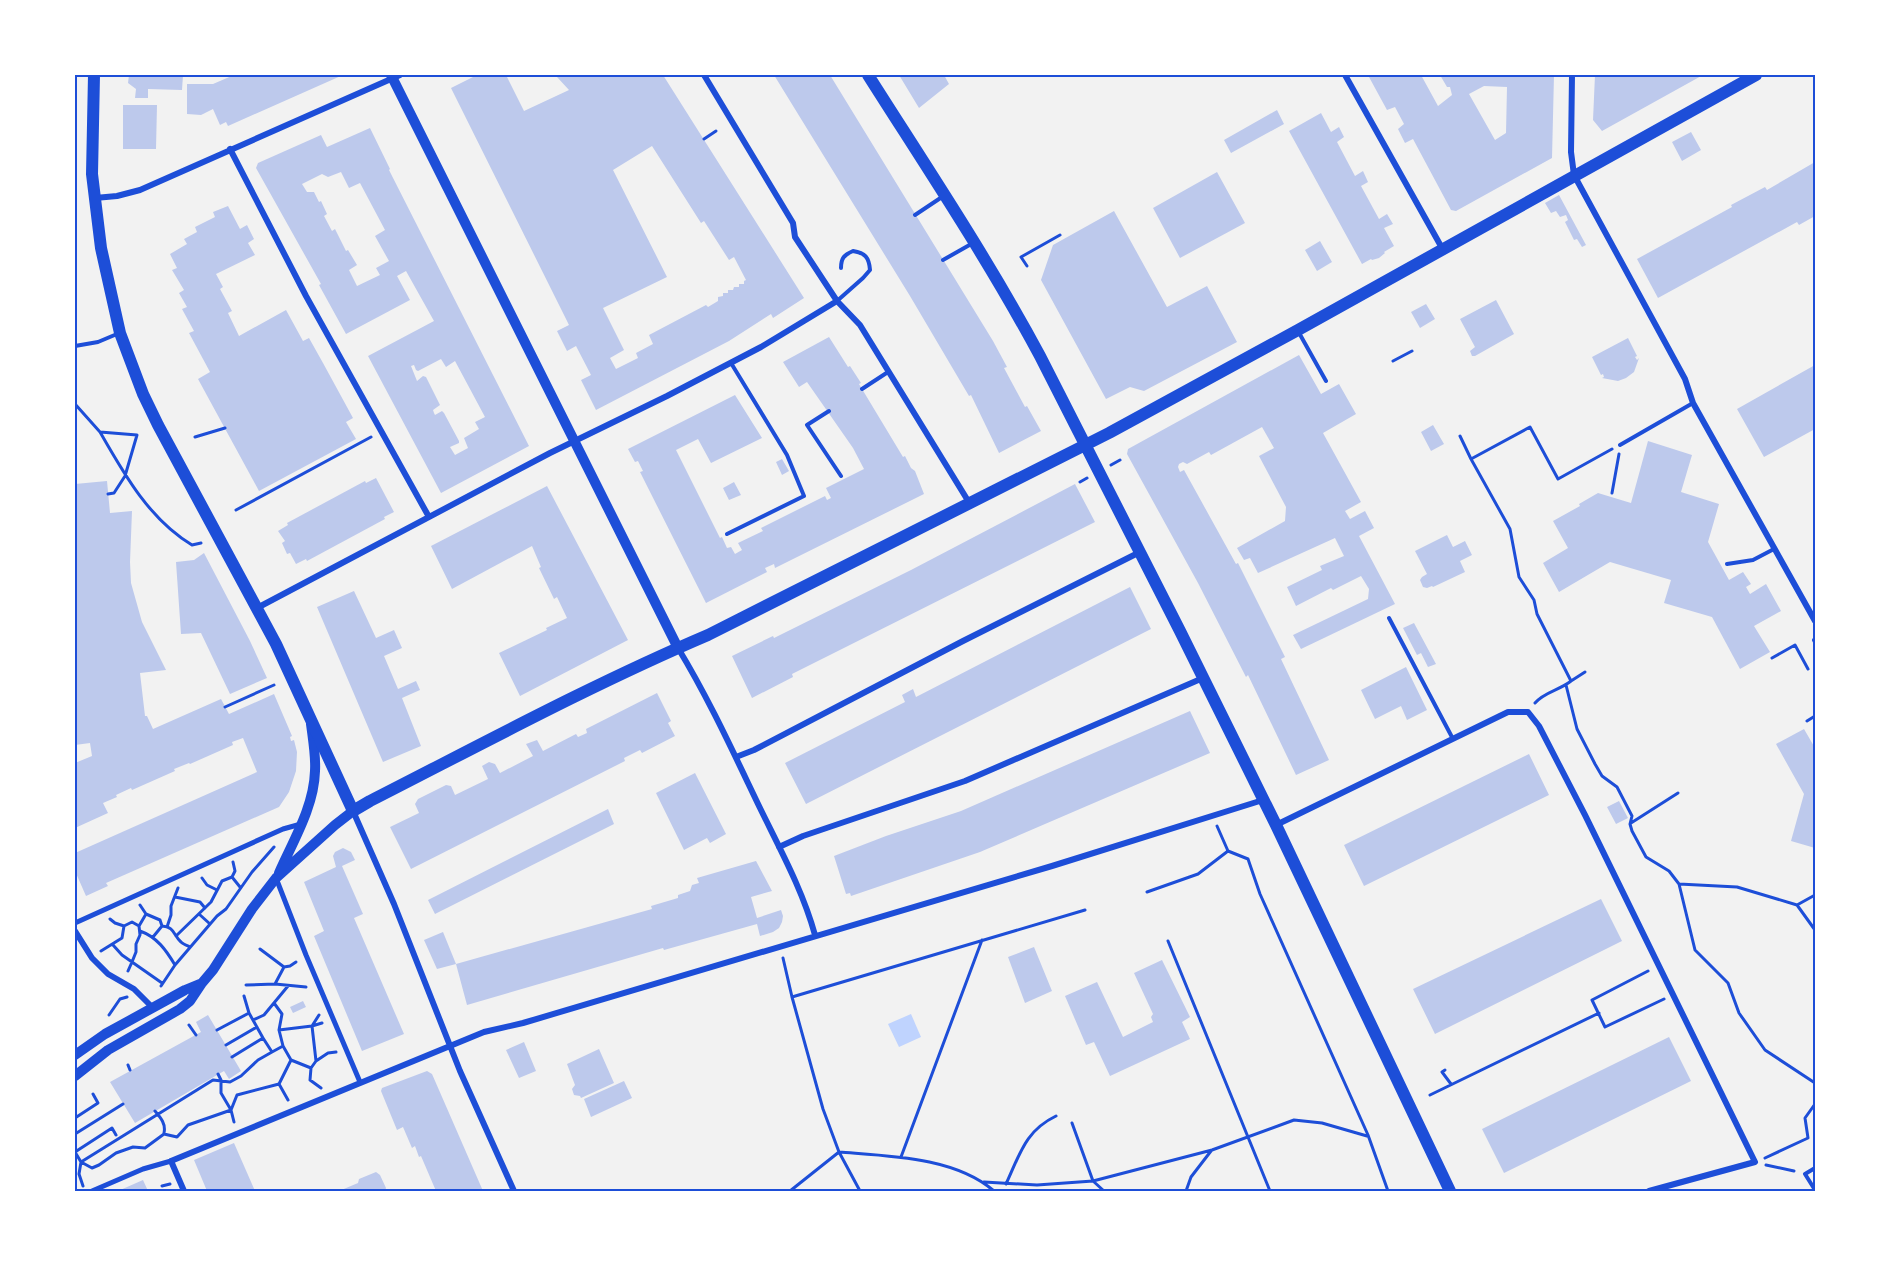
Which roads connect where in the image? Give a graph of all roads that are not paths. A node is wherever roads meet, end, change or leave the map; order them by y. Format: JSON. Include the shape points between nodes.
{"nodes":[{"id":1,"x":704,"y":75,"type":"edge"},
{"id":2,"x":868,"y":75,"type":"edge"},
{"id":3,"x":1345,"y":75,"type":"edge"},
{"id":4,"x":1572,"y":75,"type":"edge"},
{"id":5,"x":1756,"y":75,"type":"edge"},
{"id":6,"x":395,"y":76,"type":"edge"},
{"id":7,"x":93,"y":80,"type":"edge"},
{"id":8,"x":230,"y":149,"type":"junction"},
{"id":9,"x":1574,"y":175,"type":"junction"},
{"id":10,"x":945,"y":196,"type":"junction"},
{"id":11,"x":95,"y":198,"type":"junction"},
{"id":12,"x":915,"y":215,"type":"dead end"},
{"id":13,"x":974,"y":242,"type":"junction"},
{"id":14,"x":1442,"y":248,"type":"junction"},
{"id":15,"x":943,"y":260,"type":"dead end"},
{"id":16,"x":841,"y":268,"type":"dead end"},
{"id":17,"x":837,"y":301,"type":"junction"},
{"id":18,"x":1298,"y":330,"type":"junction"},
{"id":19,"x":120,"y":333,"type":"junction"},
{"id":20,"x":75,"y":346,"type":"edge"},
{"id":21,"x":730,"y":363,"type":"junction"},
{"id":22,"x":889,"y":371,"type":"junction"},
{"id":23,"x":1326,"y":381,"type":"dead end"},
{"id":24,"x":862,"y":389,"type":"dead end"},
{"id":25,"x":1693,"y":403,"type":"junction"},
{"id":26,"x":829,"y":411,"type":"dead end"},
{"id":27,"x":575,"y":441,"type":"junction"},
{"id":28,"x":1085,"y":445,"type":"junction"},
{"id":29,"x":1620,"y":445,"type":"road end"},
{"id":30,"x":841,"y":476,"type":"dead end"},
{"id":31,"x":970,"y":505,"type":"junction"},
{"id":32,"x":429,"y":517,"type":"junction"},
{"id":33,"x":727,"y":534,"type":"dead end"},
{"id":34,"x":1774,"y":549,"type":"junction"},
{"id":35,"x":1141,"y":552,"type":"junction"},
{"id":36,"x":1727,"y":564,"type":"dead end"},
{"id":37,"x":257,"y":608,"type":"junction"},
{"id":38,"x":1389,"y":618,"type":"dead end"},
{"id":39,"x":1815,"y":621,"type":"edge"},
{"id":40,"x":678,"y":648,"type":"junction"},
{"id":41,"x":1203,"y":678,"type":"junction"},
{"id":42,"x":309,"y":714,"type":"junction"},
{"id":43,"x":1453,"y":739,"type":"junction"},
{"id":44,"x":736,"y":758,"type":"junction"},
{"id":45,"x":1263,"y":800,"type":"junction"},
{"id":46,"x":353,"y":811,"type":"junction"},
{"id":47,"x":303,"y":823,"type":"junction"},
{"id":48,"x":1276,"y":825,"type":"junction"},
{"id":49,"x":779,"y":847,"type":"junction"},
{"id":50,"x":276,"y":878,"type":"junction"},
{"id":51,"x":75,"y":924,"type":"edge"},
{"id":52,"x":75,"y":931,"type":"edge"},
{"id":53,"x":815,"y":935,"type":"junction"},
{"id":54,"x":202,"y":983,"type":"junction"},
{"id":55,"x":153,"y":1008,"type":"junction"},
{"id":56,"x":159,"y":1021,"type":"junction"},
{"id":57,"x":450,"y":1045,"type":"junction"},
{"id":58,"x":75,"y":1055,"type":"edge"},
{"id":59,"x":75,"y":1076,"type":"edge"},
{"id":60,"x":360,"y":1082,"type":"junction"},
{"id":61,"x":171,"y":1161,"type":"junction"},
{"id":62,"x":1815,"y":1168,"type":"edge"},
{"id":63,"x":1815,"y":1190,"type":"edge"},
{"id":64,"x":92,"y":1191,"type":"edge"},
{"id":65,"x":184,"y":1191,"type":"edge"},
{"id":66,"x":513,"y":1191,"type":"edge"},
{"id":67,"x":1450,"y":1191,"type":"edge"},
{"id":68,"x":1648,"y":1191,"type":"edge"}],
"edges":[{"from":1,"to":17,"type":"street","via":[[793,223],[795,237]]},
{"from":2,"to":10,"type":"main road"},
{"from":3,"to":14,"type":"street"},
{"from":4,"to":9,"type":"street"},
{"from":5,"to":9,"type":"main road"},
{"from":6,"to":8,"type":"street"},
{"from":6,"to":27,"type":"street"},
{"from":7,"to":11,"type":"main road"},
{"from":8,"to":11,"type":"street","via":[[140,190]]},
{"from":8,"to":32,"type":"street","via":[[306,296]]},
{"from":9,"to":14,"type":"main road"},
{"from":9,"to":25,"type":"street","via":[[1685,379]]},
{"from":10,"to":12,"type":"lane"},
{"from":10,"to":13,"type":"main road"},
{"from":11,"to":19,"type":"main road","via":[[101,248]]},
{"from":13,"to":15,"type":"lane"},
{"from":13,"to":28,"type":"main road","via":[[1020,318]]},
{"from":14,"to":18,"type":"main road"},
{"from":16,"to":17,"type":"lane","via":[[844,256],[853,250],[869,260],[870,270]]},
{"from":17,"to":21,"type":"street"},
{"from":17,"to":22,"type":"street","via":[[860,325]]},
{"from":18,"to":23,"type":"lane"},
{"from":18,"to":28,"type":"main road"},
{"from":19,"to":20,"type":"lane"},
{"from":19,"to":37,"type":"main road","via":[[143,394]]},
{"from":21,"to":27,"type":"street"},
{"from":21,"to":33,"type":"lane","via":[[787,455],[804,496]]},
{"from":22,"to":24,"type":"lane"},
{"from":22,"to":31,"type":"street"},
{"from":25,"to":29,"type":"lane"},
{"from":25,"to":34,"type":"street"},
{"from":26,"to":30,"type":"lane","via":[[807,425]]},
{"from":27,"to":32,"type":"street"},
{"from":27,"to":40,"type":"street"},
{"from":28,"to":31,"type":"main road"},
{"from":28,"to":35,"type":"main road"},
{"from":31,"to":40,"type":"main road"},
{"from":32,"to":37,"type":"street"},
{"from":34,"to":36,"type":"lane","via":[[1753,560]]},
{"from":34,"to":39,"type":"street"},
{"from":35,"to":41,"type":"main road"},
{"from":35,"to":44,"type":"street"},
{"from":37,"to":42,"type":"main road"},
{"from":38,"to":43,"type":"lane"},
{"from":40,"to":44,"type":"street"},
{"from":40,"to":46,"type":"main road"},
{"from":41,"to":45,"type":"main road"},
{"from":41,"to":49,"type":"street","via":[[965,781]]},
{"from":42,"to":46,"type":"main road"},
{"from":42,"to":47,"type":"street","via":[[315,773]]},
{"from":43,"to":48,"type":"street"},
{"from":43,"to":68,"type":"street","via":[[1508,712],[1528,712],[1539,726],[1755,1162]]},
{"from":44,"to":49,"type":"street"},
{"from":45,"to":48,"type":"main road"},
{"from":45,"to":53,"type":"street"},
{"from":46,"to":50,"type":"street"},
{"from":46,"to":57,"type":"street"},
{"from":47,"to":50,"type":"street"},
{"from":47,"to":51,"type":"street"},
{"from":48,"to":67,"type":"main road"},
{"from":49,"to":53,"type":"street"},
{"from":50,"to":54,"type":"street"},
{"from":50,"to":60,"type":"street"},
{"from":52,"to":55,"type":"street","via":[[108,974],[144,997]]},
{"from":53,"to":57,"type":"street"},
{"from":54,"to":55,"type":"street"},
{"from":54,"to":56,"type":"street","via":[[190,1001]]},
{"from":55,"to":56,"type":"street"},
{"from":55,"to":58,"type":"street"},
{"from":56,"to":59,"type":"street","via":[[108,1050]]},
{"from":57,"to":60,"type":"street"},
{"from":57,"to":66,"type":"street"},
{"from":60,"to":61,"type":"street"},
{"from":61,"to":64,"type":"street","via":[[143,1168]]},
{"from":61,"to":65,"type":"street"},
{"from":62,"to":63,"type":"lane","via":[[1805,1174]]}]}
